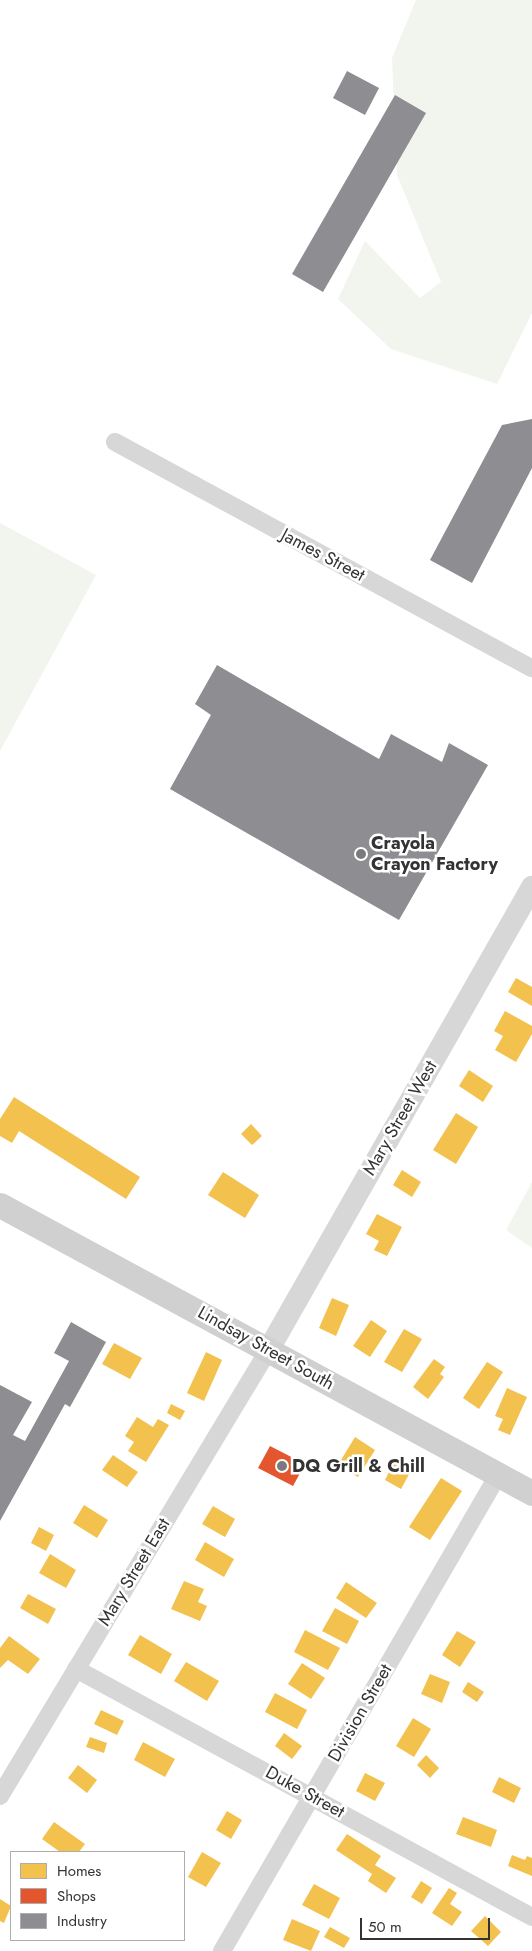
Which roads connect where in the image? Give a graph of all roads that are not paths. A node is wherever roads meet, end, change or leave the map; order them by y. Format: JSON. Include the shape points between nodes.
{"nodes":[{"id":1,"x":115,"y":442,"type":"dead end"},
{"id":2,"x":532,"y":668,"type":"edge"},
{"id":3,"x":532,"y":887,"type":"edge"},
{"id":4,"x":0,"y":1204,"type":"edge"},
{"id":5,"x":269,"y":1349,"type":"junction"},
{"id":6,"x":498,"y":1475,"type":"junction"},
{"id":7,"x":532,"y":1493,"type":"edge"},
{"id":8,"x":76,"y":1669,"type":"junction"},
{"id":9,"x":0,"y":1796,"type":"edge"},
{"id":10,"x":312,"y":1796,"type":"junction"},
{"id":11,"x":532,"y":1917,"type":"edge"},
{"id":12,"x":222,"y":1951,"type":"edge"}],
"edges":[{"from":1,"to":2,"type":"street","name":"James Street"},
{"from":3,"to":5,"type":"street","name":"Mary Street West"},
{"from":4,"to":5,"type":"main road","name":"Lindsay Street South"},
{"from":5,"to":6,"type":"main road","name":"Lindsay Street South"},
{"from":5,"to":8,"type":"street","name":"Mary Street East"},
{"from":6,"to":7,"type":"main road","name":"Lindsay Street South"},
{"from":6,"to":10,"type":"street","name":"Division Street"},
{"from":8,"to":9,"type":"street","name":"Mary Street East"},
{"from":8,"to":10,"type":"street","name":"Duke Street"},
{"from":10,"to":11,"type":"street","name":"Duke Street"},
{"from":10,"to":12,"type":"street","name":"Division Street"}]}
